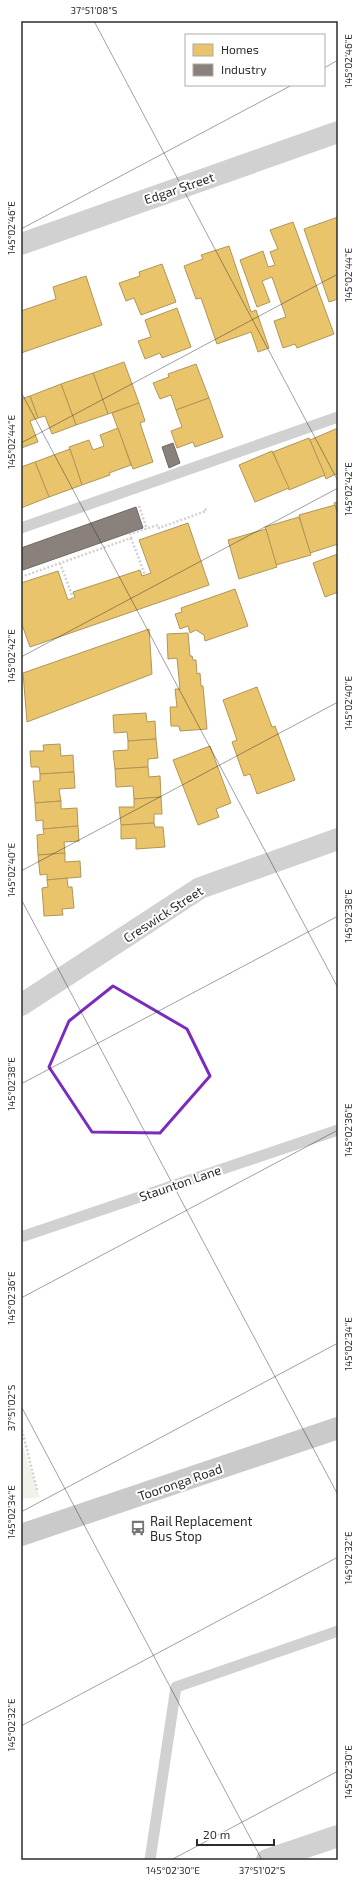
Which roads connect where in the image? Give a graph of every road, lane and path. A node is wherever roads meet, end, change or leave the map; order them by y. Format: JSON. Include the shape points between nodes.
{"nodes":[{"id":1,"x":338,"y":132,"type":"edge"},
{"id":2,"x":21,"y":244,"type":"edge"},
{"id":3,"x":338,"y":417,"type":"edge"},
{"id":4,"x":132,"y":489,"type":"junction"},
{"id":5,"x":205,"y":507,"type":"dead end"},
{"id":6,"x":21,"y":528,"type":"edge"},
{"id":7,"x":147,"y":529,"type":"junction"},
{"id":8,"x":131,"y":538,"type":"junction"},
{"id":9,"x":60,"y":563,"type":"junction"},
{"id":10,"x":145,"y":575,"type":"dead end"},
{"id":11,"x":21,"y":577,"type":"edge"},
{"id":12,"x":73,"y":598,"type":"dead end"},
{"id":13,"x":338,"y":839,"type":"edge"},
{"id":14,"x":21,"y":1004,"type":"edge"},
{"id":15,"x":338,"y":1130,"type":"edge"},
{"id":16,"x":21,"y":1237,"type":"edge"},
{"id":17,"x":21,"y":1426,"type":"edge"},
{"id":18,"x":338,"y":1428,"type":"edge"},
{"id":19,"x":37,"y":1490,"type":"dead end"},
{"id":20,"x":21,"y":1535,"type":"edge"},
{"id":21,"x":338,"y":1631,"type":"edge"},
{"id":22,"x":338,"y":1836,"type":"edge"},
{"id":23,"x":150,"y":1860,"type":"edge"},
{"id":24,"x":267,"y":1860,"type":"edge"}],
"edges":[{"from":1,"to":2,"type":"street","name":"Edgar Street"},
{"from":3,"to":4,"type":"lane"},
{"from":4,"to":6,"type":"lane"},
{"from":4,"to":7,"type":"path"},
{"from":5,"to":7,"type":"path","via":[[206,511],[159,528],[158,525]]},
{"from":7,"to":8,"type":"path","via":[[130,534]]},
{"from":8,"to":9,"type":"path"},
{"from":8,"to":10,"type":"path"},
{"from":9,"to":11,"type":"path"},
{"from":9,"to":12,"type":"path"},
{"from":13,"to":14,"type":"street","name":"Creswick Street","via":[[200,888]]},
{"from":15,"to":16,"type":"lane","name":"Staunton Lane"},
{"from":17,"to":19,"type":"path"},
{"from":18,"to":20,"type":"main road","name":"Tooronga Road"},
{"from":21,"to":23,"type":"lane","via":[[176,1687]]},
{"from":22,"to":24,"type":"street"}]}
